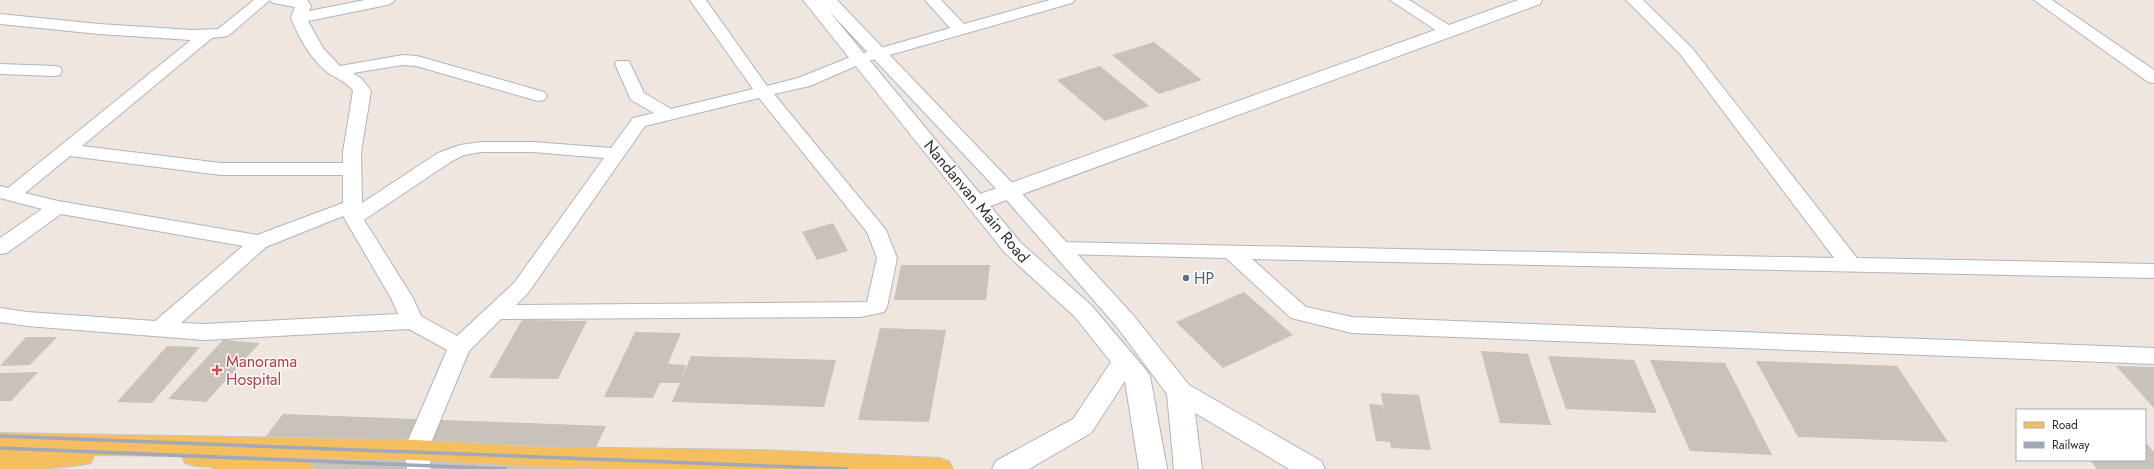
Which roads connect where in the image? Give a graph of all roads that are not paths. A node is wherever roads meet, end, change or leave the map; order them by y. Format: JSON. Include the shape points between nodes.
{"nodes":[{"id":1,"x":263,"y":0,"type":"edge"},
{"id":2,"x":278,"y":0,"type":"edge"},
{"id":3,"x":334,"y":0,"type":"edge"},
{"id":4,"x":387,"y":0,"type":"edge"},
{"id":5,"x":698,"y":0,"type":"edge"},
{"id":6,"x":811,"y":0,"type":"edge"},
{"id":7,"x":828,"y":0,"type":"edge"},
{"id":8,"x":933,"y":0,"type":"edge"},
{"id":9,"x":1067,"y":0,"type":"edge"},
{"id":10,"x":1398,"y":0,"type":"edge"},
{"id":11,"x":1534,"y":0,"type":"edge"},
{"id":12,"x":1634,"y":0,"type":"edge"},
{"id":13,"x":2042,"y":0,"type":"edge"},
{"id":14,"x":299,"y":18,"type":"junction"},
{"id":15,"x":0,"y":19,"type":"edge"},
{"id":16,"x":960,"y":30,"type":"junction"},
{"id":17,"x":1449,"y":32,"type":"junction"},
{"id":18,"x":208,"y":34,"type":"junction"},
{"id":19,"x":869,"y":56,"type":"junction"},
{"id":20,"x":623,"y":64,"type":"dead end"},
{"id":21,"x":0,"y":69,"type":"edge"},
{"id":22,"x":54,"y":71,"type":"dead end"},
{"id":23,"x":338,"y":71,"type":"junction"},
{"id":24,"x":2154,"y":78,"type":"edge"},
{"id":25,"x":763,"y":92,"type":"junction"},
{"id":26,"x":538,"y":96,"type":"dead end"},
{"id":27,"x":669,"y":115,"type":"junction"},
{"id":28,"x":66,"y":150,"type":"junction"},
{"id":29,"x":616,"y":154,"type":"junction"},
{"id":30,"x":352,"y":169,"type":"junction"},
{"id":31,"x":1009,"y":192,"type":"junction"},
{"id":32,"x":6,"y":193,"type":"edge"},
{"id":33,"x":977,"y":203,"type":"junction"},
{"id":34,"x":57,"y":207,"type":"junction"},
{"id":35,"x":352,"y":212,"type":"junction"},
{"id":36,"x":259,"y":242,"type":"junction"},
{"id":37,"x":0,"y":248,"type":"edge"},
{"id":38,"x":1059,"y":248,"type":"junction"},
{"id":39,"x":1232,"y":252,"type":"junction"},
{"id":40,"x":1851,"y":264,"type":"junction"},
{"id":41,"x":2154,"y":271,"type":"edge"},
{"id":42,"x":496,"y":312,"type":"junction"},
{"id":43,"x":0,"y":315,"type":"edge"},
{"id":44,"x":412,"y":322,"type":"junction"},
{"id":45,"x":160,"y":329,"type":"junction"},
{"id":46,"x":459,"y":347,"type":"junction"},
{"id":47,"x":2154,"y":356,"type":"edge"},
{"id":48,"x":1125,"y":361,"type":"junction"},
{"id":49,"x":1180,"y":392,"type":"junction"},
{"id":50,"x":0,"y":443,"type":"edge"},
{"id":51,"x":418,"y":459,"type":"edge"},
{"id":52,"x":0,"y":460,"type":"edge"},
{"id":53,"x":215,"y":463,"type":"edge"},
{"id":54,"x":41,"y":465,"type":"edge"},
{"id":55,"x":299,"y":469,"type":"edge"},
{"id":56,"x":939,"y":469,"type":"edge"},
{"id":57,"x":1006,"y":469,"type":"edge"},
{"id":58,"x":1152,"y":469,"type":"edge"},
{"id":59,"x":1188,"y":469,"type":"edge"},
{"id":60,"x":1311,"y":469,"type":"edge"}],
"edges":[{"from":1,"to":18,"type":"street","via":[[222,33]]},
{"from":2,"to":14,"type":"street","via":[[301,3],[303,6]]},
{"from":3,"to":14,"type":"street"},
{"from":4,"to":14,"type":"street"},
{"from":5,"to":25,"type":"street"},
{"from":6,"to":19,"type":"main road","name":"Nandanvan Main Road"},
{"from":7,"to":19,"type":"main road"},
{"from":8,"to":16,"type":"street"},
{"from":9,"to":16,"type":"street"},
{"from":10,"to":17,"type":"street"},
{"from":11,"to":17,"type":"main road"},
{"from":12,"to":40,"type":"street","via":[[1686,52]]},
{"from":13,"to":24,"type":"street"},
{"from":14,"to":23,"type":"street","via":[[301,26],[321,56],[330,67]]},
{"from":15,"to":18,"type":"street","via":[[99,29]]},
{"from":16,"to":19,"type":"street"},
{"from":17,"to":31,"type":"main road"},
{"from":18,"to":28,"type":"street"},
{"from":19,"to":25,"type":"street","via":[[804,82]]},
{"from":19,"to":31,"type":"main road"},
{"from":19,"to":33,"type":"main road","name":"Nandanvan Main Road"},
{"from":20,"to":27,"type":"street","via":[[636,96]]},
{"from":21,"to":22,"type":"street"},
{"from":23,"to":26,"type":"street","via":[[403,60],[417,61]]},
{"from":23,"to":30,"type":"street","via":[[358,83],[362,91],[352,152]]},
{"from":25,"to":27,"type":"street"},
{"from":25,"to":42,"type":"street","via":[[876,230],[887,258],[876,307],[861,310]]},
{"from":27,"to":29,"type":"street","via":[[639,122]]},
{"from":28,"to":30,"type":"street","via":[[221,169]]},
{"from":28,"to":32,"type":"street"},
{"from":29,"to":35,"type":"street","via":[[533,147],[481,147],[460,150]]},
{"from":29,"to":42,"type":"street","via":[[521,288]]},
{"from":30,"to":35,"type":"street"},
{"from":31,"to":33,"type":"main road"},
{"from":31,"to":38,"type":"main road"},
{"from":32,"to":34,"type":"street"},
{"from":33,"to":48,"type":"main road","name":"Nandanvan Main Road","via":[[1012,248],[1083,311]]},
{"from":34,"to":36,"type":"street"},
{"from":34,"to":37,"type":"street"},
{"from":35,"to":36,"type":"street"},
{"from":35,"to":44,"type":"street","via":[[402,298]]},
{"from":36,"to":45,"type":"street"},
{"from":38,"to":39,"type":"street"},
{"from":38,"to":49,"type":"main road","via":[[1126,321]]},
{"from":39,"to":40,"type":"street"},
{"from":39,"to":47,"type":"street","via":[[1299,313],[1352,325]]},
{"from":40,"to":41,"type":"street"},
{"from":42,"to":46,"type":"street"},
{"from":43,"to":45,"type":"street"},
{"from":44,"to":45,"type":"street","via":[[204,332]]},
{"from":44,"to":46,"type":"street"},
{"from":46,"to":51,"type":"street","via":[[433,412]]},
{"from":48,"to":57,"type":"main road","via":[[1082,426]]},
{"from":48,"to":58,"type":"main road","name":"Nandanvan Main Road","via":[[1137,376]]},
{"from":49,"to":59,"type":"main road"},
{"from":49,"to":60,"type":"main road"},
{"from":50,"to":51,"type":"main road"},
{"from":51,"to":56,"type":"main road","via":[[541,457],[762,461]]},
{"from":52,"to":54,"type":"main road"},
{"from":53,"to":54,"type":"main road","via":[[105,453]]},
{"from":53,"to":55,"type":"main road"}]}
